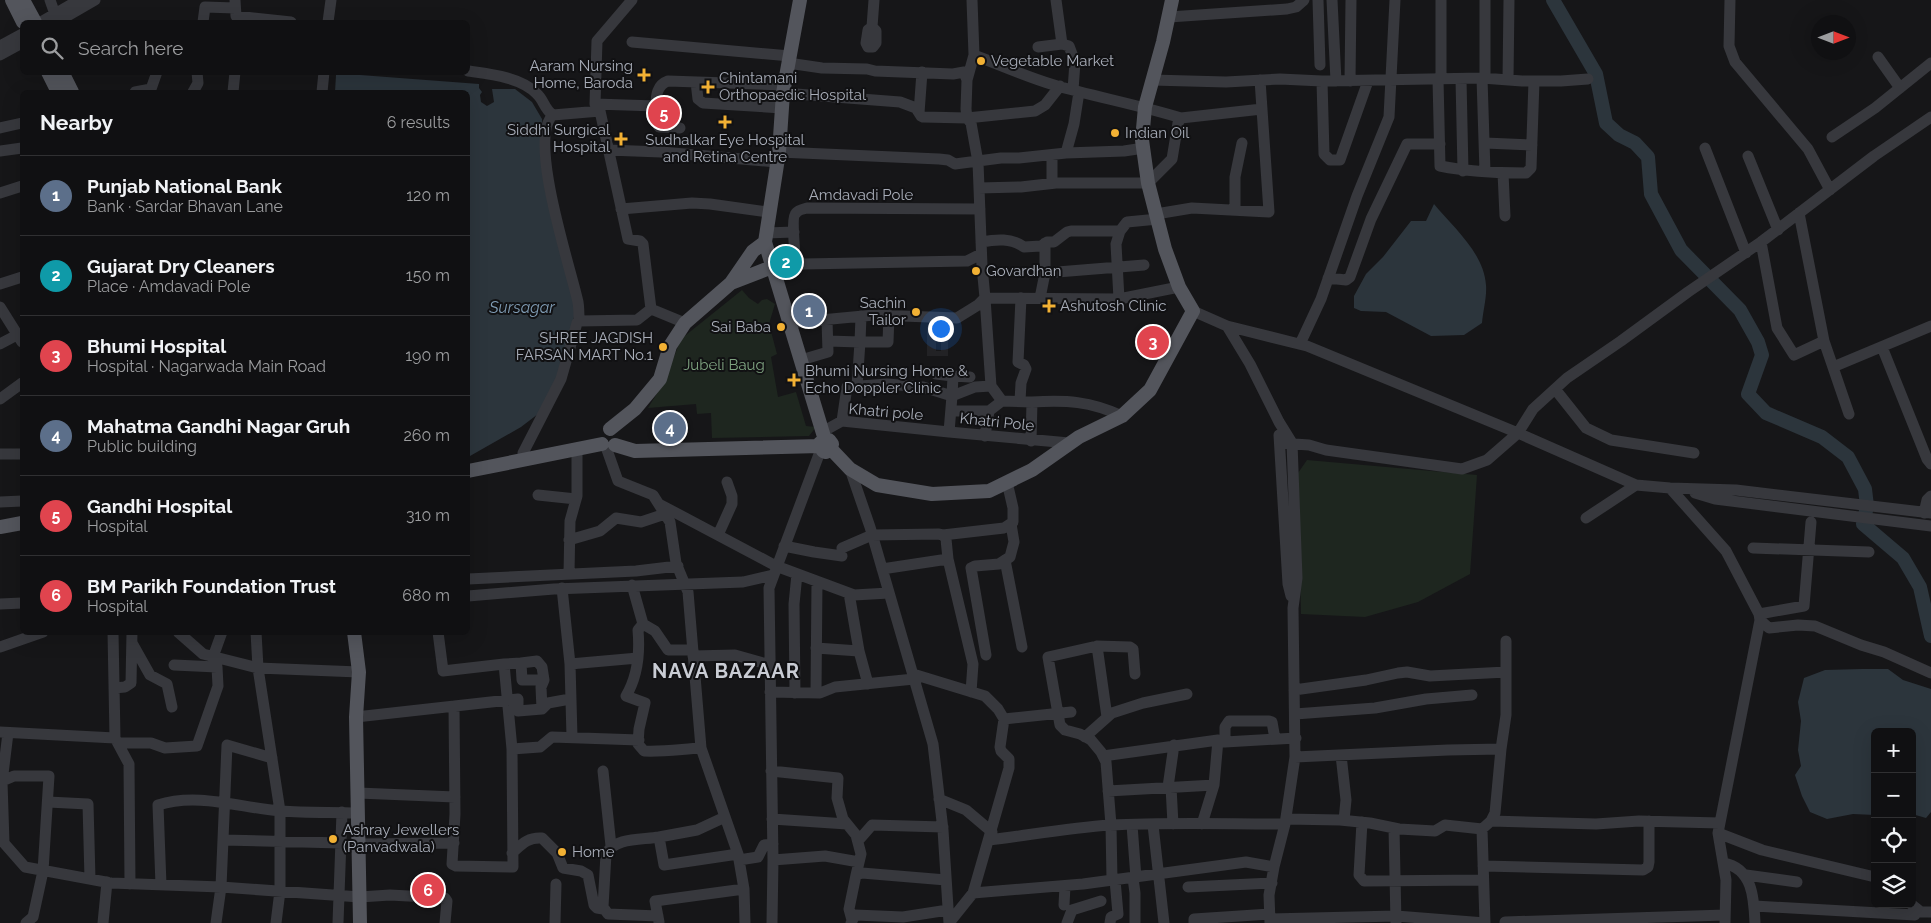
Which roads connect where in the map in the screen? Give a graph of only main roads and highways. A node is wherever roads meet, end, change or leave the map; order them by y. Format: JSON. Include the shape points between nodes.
{"nodes":[{"id":1,"x":12,"y":0,"type":"edge"},
{"id":2,"x":23,"y":0,"type":"edge"},
{"id":3,"x":800,"y":0,"type":"edge"},
{"id":4,"x":1172,"y":0,"type":"edge"},
{"id":5,"x":22,"y":20,"type":"edge"},
{"id":6,"x":34,"y":20,"type":"edge"},
{"id":7,"x":50,"y":75,"type":"edge"},
{"id":8,"x":64,"y":75,"type":"edge"},
{"id":9,"x":57,"y":90,"type":"edge"},
{"id":10,"x":71,"y":90,"type":"edge"},
{"id":11,"x":765,"y":237,"type":"junction"},
{"id":12,"x":772,"y":267,"type":"junction"},
{"id":13,"x":731,"y":283,"type":"junction"},
{"id":14,"x":607,"y":441,"type":"junction"},
{"id":15,"x":824,"y":443,"type":"junction"},
{"id":16,"x":470,"y":463,"type":"edge"},
{"id":17,"x":470,"y":471,"type":"edge"},
{"id":18,"x":20,"y":524,"type":"edge"},
{"id":19,"x":0,"y":527,"type":"edge"},
{"id":20,"x":354,"y":635,"type":"edge"},
{"id":21,"x":360,"y":923,"type":"edge"}],
"edges":[{"from":1,"to":5,"type":"main road"},
{"from":2,"to":6,"type":"main road"},
{"from":3,"to":11,"type":"main road","via":[[784,89],[778,157]]},
{"from":4,"to":15,"type":"main road","via":[[1145,106],[1142,140],[1148,183],[1165,249],[1179,287],[1193,311],[1150,390],[1122,416],[1079,436],[1032,470],[989,491],[932,494],[877,484],[850,469]]},
{"from":7,"to":9,"type":"main road"},
{"from":8,"to":10,"type":"main road"},
{"from":11,"to":12,"type":"main road"},
{"from":11,"to":13,"type":"main road"},
{"from":12,"to":13,"type":"main road"},
{"from":12,"to":15,"type":"main road"},
{"from":13,"to":14,"type":"main road","via":[[685,323],[670,346],[660,379]]},
{"from":14,"to":15,"type":"main road","via":[[635,451]]},
{"from":14,"to":16,"type":"main road"},
{"from":14,"to":17,"type":"main road"},
{"from":18,"to":19,"type":"main road"},
{"from":20,"to":21,"type":"main road","via":[[359,672],[356,717]]}]}
